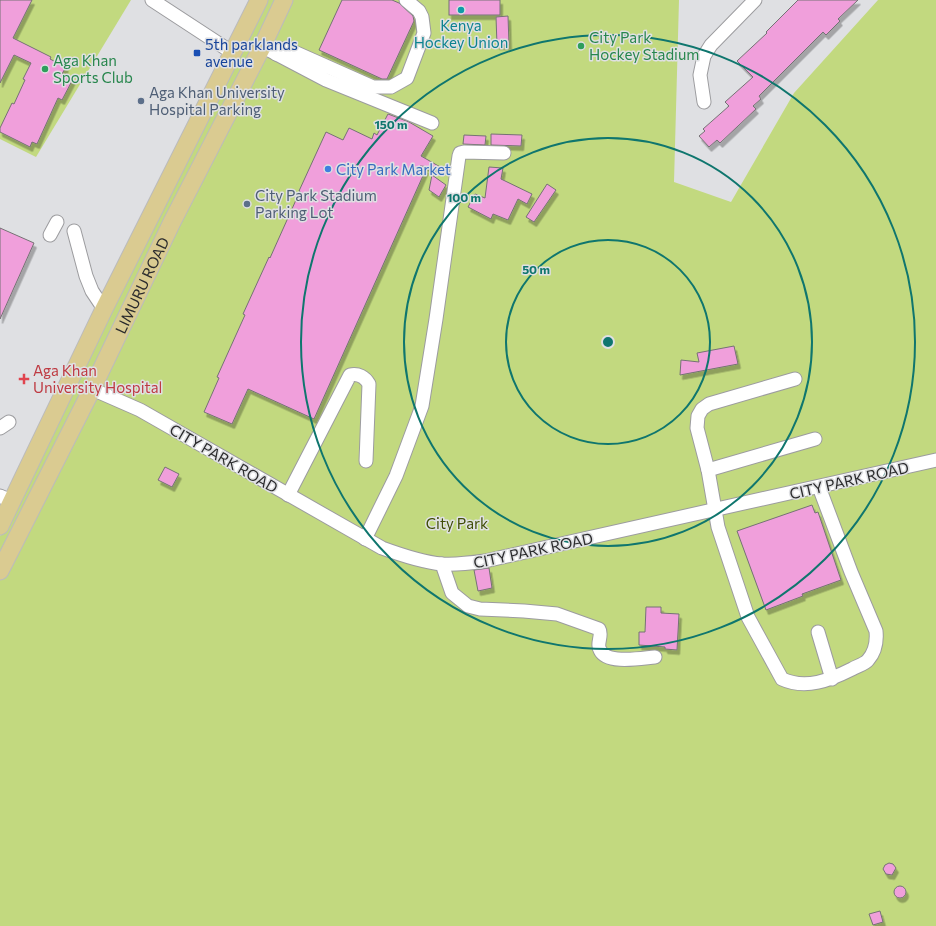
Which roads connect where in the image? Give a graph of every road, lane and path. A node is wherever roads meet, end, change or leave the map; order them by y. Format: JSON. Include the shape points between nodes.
{"nodes":[{"id":1,"x":152,"y":0,"type":"edge"},
{"id":2,"x":259,"y":0,"type":"edge"},
{"id":3,"x":284,"y":0,"type":"edge"},
{"id":4,"x":406,"y":0,"type":"edge"},
{"id":5,"x":755,"y":0,"type":"edge"},
{"id":6,"x":166,"y":4,"type":"edge"},
{"id":7,"x":269,"y":50,"type":"junction"},
{"id":8,"x":233,"y":53,"type":"junction"},
{"id":9,"x":704,"y":102,"type":"dead end"},
{"id":10,"x":432,"y":123,"type":"dead end"},
{"id":11,"x":504,"y":153,"type":"dead end"},
{"id":12,"x":57,"y":222,"type":"dead end"},
{"id":13,"x":74,"y":231,"type":"dead end"},
{"id":14,"x":50,"y":236,"type":"dead end"},
{"id":15,"x":104,"y":309,"type":"junction"},
{"id":16,"x":795,"y":379,"type":"dead end"},
{"id":17,"x":92,"y":388,"type":"junction"},
{"id":18,"x":815,"y":439,"type":"dead end"},
{"id":19,"x":936,"y":460,"type":"edge"},
{"id":20,"x":366,"y":461,"type":"dead end"},
{"id":21,"x":708,"y":470,"type":"junction"},
{"id":22,"x":819,"y":486,"type":"junction"},
{"id":23,"x":288,"y":495,"type":"junction"},
{"id":24,"x":6,"y":499,"type":"edge"},
{"id":25,"x":714,"y":510,"type":"junction"},
{"id":26,"x":29,"y":512,"type":"junction"},
{"id":27,"x":0,"y":526,"type":"edge"},
{"id":28,"x":365,"y":539,"type":"junction"},
{"id":29,"x":442,"y":564,"type":"junction"},
{"id":30,"x":0,"y":571,"type":"edge"},
{"id":31,"x":818,"y":632,"type":"dead end"},
{"id":32,"x":654,"y":657,"type":"dead end"},
{"id":33,"x":832,"y":679,"type":"junction"}],
"edges":[{"from":1,"to":6,"type":"street"},
{"from":2,"to":8,"type":"main road","name":"LIMURU ROAD"},
{"from":3,"to":7,"type":"main road","name":"LIMURU ROAD"},
{"from":4,"to":7,"type":"street","via":[[419,11],[424,33],[407,78],[391,87],[373,87],[292,51]]},
{"from":5,"to":9,"type":"street","via":[[711,45],[704,56],[700,75]]},
{"from":6,"to":8,"type":"street"},
{"from":7,"to":10,"type":"street","via":[[326,80]]},
{"from":7,"to":17,"type":"main road","name":"LIMURU ROAD","via":[[234,100]]},
{"from":8,"to":15,"type":"main road","name":"LIMURU ROAD"},
{"from":11,"to":28,"type":"street","via":[[460,153],[422,406],[396,476]]},
{"from":12,"to":14,"type":"street"},
{"from":13,"to":15,"type":"street","via":[[86,276]]},
{"from":15,"to":24,"type":"main road","name":"LIMURU ROAD"},
{"from":16,"to":21,"type":"street","via":[[709,404],[702,409],[698,416],[697,428]]},
{"from":17,"to":23,"type":"street","name":"CITY PARK ROAD","via":[[140,410]]},
{"from":17,"to":26,"type":"main road","name":"LIMURU ROAD"},
{"from":18,"to":21,"type":"street"},
{"from":19,"to":22,"type":"street","name":"CITY PARK ROAD"},
{"from":20,"to":23,"type":"street","via":[[369,384],[366,379],[352,374]]},
{"from":21,"to":25,"type":"street"},
{"from":22,"to":25,"type":"street","name":"CITY PARK ROAD"},
{"from":22,"to":33,"type":"street","via":[[876,631],[874,650],[868,661]]},
{"from":23,"to":28,"type":"street","name":"CITY PARK ROAD"},
{"from":24,"to":26,"type":"main road"},
{"from":24,"to":27,"type":"main road","name":"LIMURU ROAD"},
{"from":25,"to":29,"type":"street","name":"CITY PARK ROAD","via":[[485,561]]},
{"from":25,"to":33,"type":"street","via":[[748,617],[782,679],[804,684]]},
{"from":26,"to":30,"type":"main road","name":"LIMURU ROAD"},
{"from":28,"to":29,"type":"street","name":"CITY PARK ROAD","via":[[382,548]]},
{"from":29,"to":32,"type":"street","via":[[452,593],[468,606],[562,615],[599,629],[600,651],[612,658],[625,660]]},
{"from":31,"to":33,"type":"street"}]}
